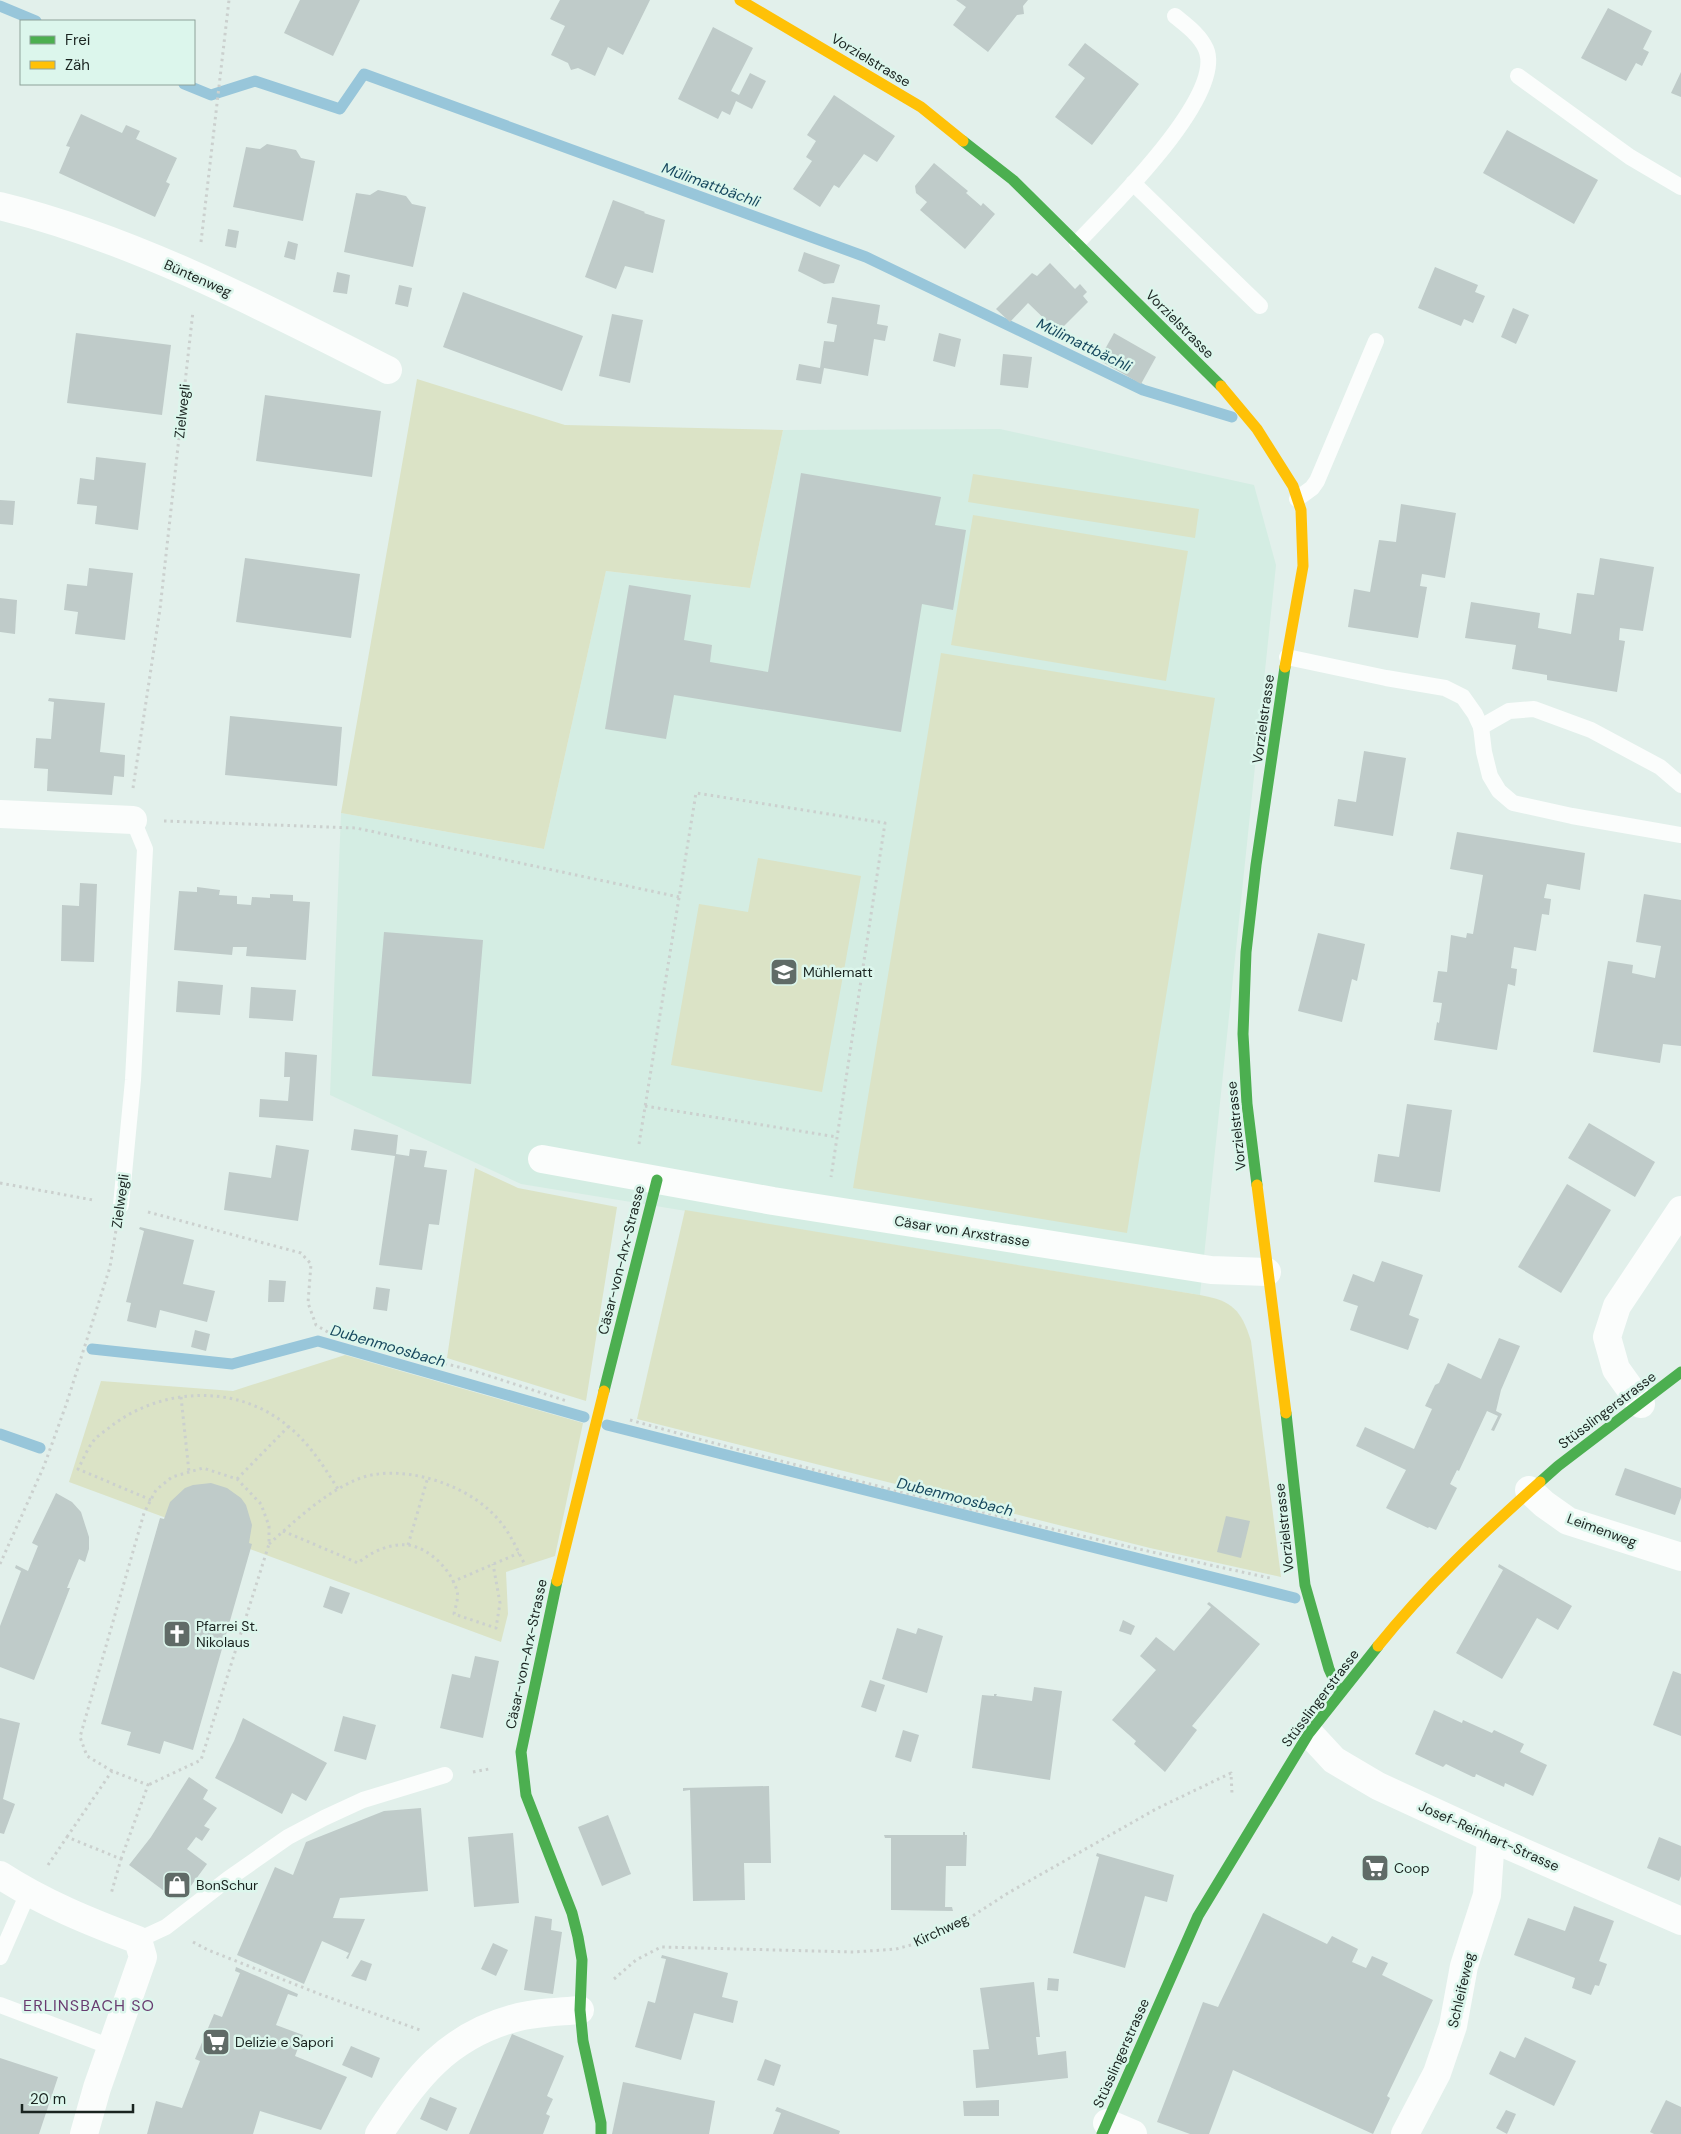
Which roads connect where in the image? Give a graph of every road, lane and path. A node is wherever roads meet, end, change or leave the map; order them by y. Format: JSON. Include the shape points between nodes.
{"nodes":[{"id":1,"x":229,"y":0,"type":"edge"},
{"id":2,"x":740,"y":0,"type":"edge"},
{"id":3,"x":1175,"y":16,"type":"dead end"},
{"id":4,"x":1518,"y":76,"type":"dead end"},
{"id":5,"x":1133,"y":183,"type":"junction"},
{"id":6,"x":1681,"y":187,"type":"edge"},
{"id":7,"x":0,"y":206,"type":"edge"},
{"id":8,"x":1078,"y":243,"type":"junction"},
{"id":9,"x":197,"y":277,"type":"junction"},
{"id":10,"x":1260,"y":306,"type":"dead end"},
{"id":11,"x":1376,"y":341,"type":"dead end"},
{"id":12,"x":388,"y":370,"type":"dead end"},
{"id":13,"x":1297,"y":498,"type":"junction"},
{"id":14,"x":1287,"y":657,"type":"junction"},
{"id":15,"x":1481,"y":727,"type":"junction"},
{"id":16,"x":1681,"y":785,"type":"edge"},
{"id":17,"x":0,"y":814,"type":"edge"},
{"id":18,"x":133,"y":820,"type":"junction"},
{"id":19,"x":1681,"y":835,"type":"edge"},
{"id":20,"x":679,"y":897,"type":"junction"},
{"id":21,"x":645,"y":1106,"type":"junction"},
{"id":22,"x":837,"y":1137,"type":"junction"},
{"id":23,"x":542,"y":1159,"type":"dead end"},
{"id":24,"x":646,"y":1178,"type":"junction"},
{"id":25,"x":0,"y":1183,"type":"edge"},
{"id":26,"x":121,"y":1205,"type":"junction"},
{"id":27,"x":826,"y":1210,"type":"junction"},
{"id":28,"x":1681,"y":1210,"type":"edge"},
{"id":29,"x":1268,"y":1272,"type":"junction"},
{"id":30,"x":1681,"y":1372,"type":"edge"},
{"id":31,"x":182,"y":1397,"type":"junction"},
{"id":32,"x":1641,"y":1404,"type":"junction"},
{"id":33,"x":598,"y":1411,"type":"junction"},
{"id":34,"x":289,"y":1426,"type":"junction"},
{"id":35,"x":189,"y":1472,"type":"junction"},
{"id":36,"x":428,"y":1477,"type":"junction"},
{"id":37,"x":237,"y":1479,"type":"junction"},
{"id":38,"x":338,"y":1489,"type":"junction"},
{"id":39,"x":1529,"y":1490,"type":"junction"},
{"id":40,"x":150,"y":1500,"type":"junction"},
{"id":41,"x":283,"y":1531,"type":"junction"},
{"id":42,"x":269,"y":1544,"type":"junction"},
{"id":43,"x":408,"y":1545,"type":"junction"},
{"id":44,"x":519,"y":1553,"type":"junction"},
{"id":45,"x":1681,"y":1557,"type":"edge"},
{"id":46,"x":0,"y":1564,"type":"edge"},
{"id":47,"x":493,"y":1564,"type":"junction"},
{"id":48,"x":452,"y":1582,"type":"junction"},
{"id":49,"x":1305,"y":1586,"type":"junction"},
{"id":50,"x":554,"y":1592,"type":"junction"},
{"id":51,"x":1340,"y":1693,"type":"junction"},
{"id":52,"x":1309,"y":1733,"type":"junction"},
{"id":53,"x":522,"y":1765,"type":"junction"},
{"id":54,"x":112,"y":1771,"type":"junction"},
{"id":55,"x":445,"y":1775,"type":"joint"},
{"id":56,"x":148,"y":1785,"type":"junction"},
{"id":57,"x":1258,"y":1815,"type":"junction"},
{"id":58,"x":67,"y":1837,"type":"junction"},
{"id":59,"x":1492,"y":1838,"type":"junction"},
{"id":60,"x":121,"y":1859,"type":"junction"},
{"id":61,"x":0,"y":1875,"type":"edge"},
{"id":62,"x":28,"y":1893,"type":"junction"},
{"id":63,"x":1681,"y":1920,"type":"edge"},
{"id":64,"x":102,"y":1926,"type":"junction"},
{"id":65,"x":166,"y":1926,"type":"junction"},
{"id":66,"x":138,"y":1940,"type":"junction"},
{"id":67,"x":0,"y":1957,"type":"edge"},
{"id":68,"x":0,"y":2005,"type":"edge"},
{"id":69,"x":580,"y":2010,"type":"junction"},
{"id":70,"x":456,"y":2043,"type":"junction"},
{"id":71,"x":111,"y":2046,"type":"junction"},
{"id":72,"x":1104,"y":2128,"type":"edge"},
{"id":73,"x":84,"y":2134,"type":"edge"},
{"id":74,"x":379,"y":2134,"type":"edge"},
{"id":75,"x":601,"y":2134,"type":"edge"},
{"id":76,"x":1133,"y":2134,"type":"edge"},
{"id":77,"x":1405,"y":2134,"type":"edge"}],
"edges":[{"from":1,"to":9,"type":"path","name":"Zielwegli"},
{"from":2,"to":8,"type":"street","name":"Vorzielstrasse","via":[[921,107],[1013,180]]},
{"from":3,"to":5,"type":"lane","via":[[1192,29],[1206,48],[1206,78],[1194,105],[1175,133]]},
{"from":4,"to":6,"type":"lane","via":[[1630,157]]},
{"from":5,"to":8,"type":"lane"},
{"from":5,"to":10,"type":"lane"},
{"from":7,"to":9,"type":"street","name":"Büntenweg","via":[[77,229]]},
{"from":8,"to":13,"type":"street","name":"Vorzielstrasse","via":[[1228,393],[1270,448]]},
{"from":9,"to":12,"type":"street","name":"Büntenweg"},
{"from":9,"to":18,"type":"path","name":"Zielwegli","via":[[160,609],[133,782]]},
{"from":11,"to":13,"type":"lane","via":[[1318,481]]},
{"from":13,"to":14,"type":"street","name":"Vorzielstrasse","via":[[1301,510],[1303,566]]},
{"from":14,"to":15,"type":"lane","via":[[1446,688],[1463,697]]},
{"from":14,"to":29,"type":"street","name":"Vorzielstrasse","via":[[1256,864],[1246,952],[1243,1025],[1247,1104]]},
{"from":15,"to":16,"type":"lane","via":[[1509,711],[1534,709],[1591,730],[1660,766]]},
{"from":15,"to":19,"type":"lane","via":[[1490,776],[1499,791],[1514,803]]},
{"from":17,"to":18,"type":"street"},
{"from":18,"to":20,"type":"path","via":[[356,828]]},
{"from":18,"to":26,"type":"lane","name":"Zielwegli","via":[[145,849],[133,1080]]},
{"from":20,"to":21,"type":"path"},
{"from":20,"to":22,"type":"path","via":[[696,793],[885,823]]},
{"from":21,"to":22,"type":"path"},
{"from":21,"to":24,"type":"path"},
{"from":22,"to":27,"type":"path"},
{"from":23,"to":24,"type":"street","name":"Cäsar von Arxstrasse"},
{"from":24,"to":27,"type":"street","name":"Cäsar von Arxstrasse"},
{"from":24,"to":33,"type":"street","name":"Cäsar-von-Arx-Strasse"},
{"from":25,"to":26,"type":"path"},
{"from":26,"to":33,"type":"path","via":[[301,1253],[311,1264],[308,1304],[316,1325],[331,1334],[474,1371]]},
{"from":26,"to":46,"type":"path","name":"Zielwegli","via":[[110,1266],[66,1405],[44,1466]]},
{"from":27,"to":29,"type":"street","name":"Cäsar von Arxstrasse","via":[[1211,1270]]},
{"from":28,"to":32,"type":"street","via":[[1617,1306],[1607,1337],[1616,1369]]},
{"from":29,"to":49,"type":"street","name":"Vorzielstrasse"},
{"from":30,"to":32,"type":"street","name":"Stüsslingerstrasse"},
{"from":31,"to":34,"type":"path","via":[[231,1397],[269,1413]]},
{"from":31,"to":35,"type":"path"},
{"from":31,"to":40,"type":"path","via":[[158,1401],[126,1415],[95,1440],[78,1469]]},
{"from":32,"to":39,"type":"street","name":"Stüsslingerstrasse"},
{"from":33,"to":49,"type":"path","via":[[802,1468],[1136,1549]]},
{"from":33,"to":50,"type":"street","name":"Cäsar-von-Arx-Strasse"},
{"from":34,"to":37,"type":"path"},
{"from":34,"to":38,"type":"path","via":[[312,1450]]},
{"from":35,"to":37,"type":"path","via":[[203,1468]]},
{"from":35,"to":40,"type":"path","via":[[172,1477],[156,1490]]},
{"from":36,"to":38,"type":"path","via":[[391,1473],[360,1478]]},
{"from":36,"to":43,"type":"path"},
{"from":36,"to":44,"type":"path","via":[[468,1494],[490,1511],[510,1533]]},
{"from":37,"to":42,"type":"path","via":[[261,1504],[269,1526]]},
{"from":38,"to":41,"type":"path"},
{"from":39,"to":45,"type":"street","name":"Leimenweg","via":[[1568,1521]]},
{"from":39,"to":51,"type":"street","name":"Stüsslingerstrasse","via":[[1480,1535],[1393,1627]]},
{"from":40,"to":54,"type":"path","via":[[80,1737],[87,1756]]},
{"from":41,"to":42,"type":"path"},
{"from":41,"to":43,"type":"path","via":[[358,1563],[382,1548]]},
{"from":42,"to":56,"type":"path","via":[[201,1760]]},
{"from":43,"to":48,"type":"path","via":[[443,1564]]},
{"from":44,"to":47,"type":"path"},
{"from":44,"to":50,"type":"path","via":[[528,1573]]},
{"from":47,"to":48,"type":"path"},
{"from":47,"to":48,"type":"path","via":[[500,1603],[496,1628],[454,1614],[458,1592]]},
{"from":49,"to":51,"type":"street","name":"Vorzielstrasse","via":[[1328,1669]]},
{"from":50,"to":53,"type":"street","name":"Cäsar-von-Arx-Strasse","via":[[521,1752]]},
{"from":51,"to":52,"type":"street","name":"Stüsslingerstrasse"},
{"from":52,"to":57,"type":"street","name":"Stüsslingerstrasse"},
{"from":52,"to":59,"type":"street","name":"Josef-Reinhart-Strasse","via":[[1334,1760],[1378,1786]]},
{"from":53,"to":55,"type":"path"},
{"from":53,"to":69,"type":"street","name":"Cäsar-von-Arx-Strasse","via":[[526,1795],[572,1913],[578,1937],[582,1960]]},
{"from":54,"to":56,"type":"path"},
{"from":54,"to":58,"type":"path"},
{"from":55,"to":65,"type":"lane","via":[[363,1800],[288,1838]]},
{"from":56,"to":60,"type":"path"},
{"from":57,"to":69,"type":"path","name":"Kirchweg","via":[[1232,1800],[1231,1773],[1156,1809],[954,1928],[922,1942],[896,1949],[854,1952],[661,1947],[636,1960]]},
{"from":57,"to":72,"type":"street","name":"Stüsslingerstrasse","via":[[1198,1916]]},
{"from":58,"to":60,"type":"path"},
{"from":58,"to":62,"type":"path"},
{"from":59,"to":63,"type":"street","name":"Josef-Reinhart-Strasse"},
{"from":59,"to":77,"type":"street","name":"Schleifeweg","via":[[1487,1895],[1464,1966],[1453,2026],[1437,2073]]},
{"from":60,"to":64,"type":"path"},
{"from":61,"to":62,"type":"street"},
{"from":62,"to":64,"type":"street"},
{"from":62,"to":67,"type":"lane"},
{"from":64,"to":66,"type":"street"},
{"from":65,"to":66,"type":"lane"},
{"from":65,"to":70,"type":"path","via":[[208,1950]]},
{"from":66,"to":71,"type":"street","via":[[143,1957]]},
{"from":68,"to":71,"type":"lane"},
{"from":69,"to":70,"type":"street","via":[[516,2018]]},
{"from":69,"to":75,"type":"street","name":"Cäsar-von-Arx-Strasse","via":[[583,2041],[602,2123]]},
{"from":70,"to":74,"type":"street","via":[[432,2064]]},
{"from":71,"to":73,"type":"street"},
{"from":72,"to":76,"type":"street"}]}
